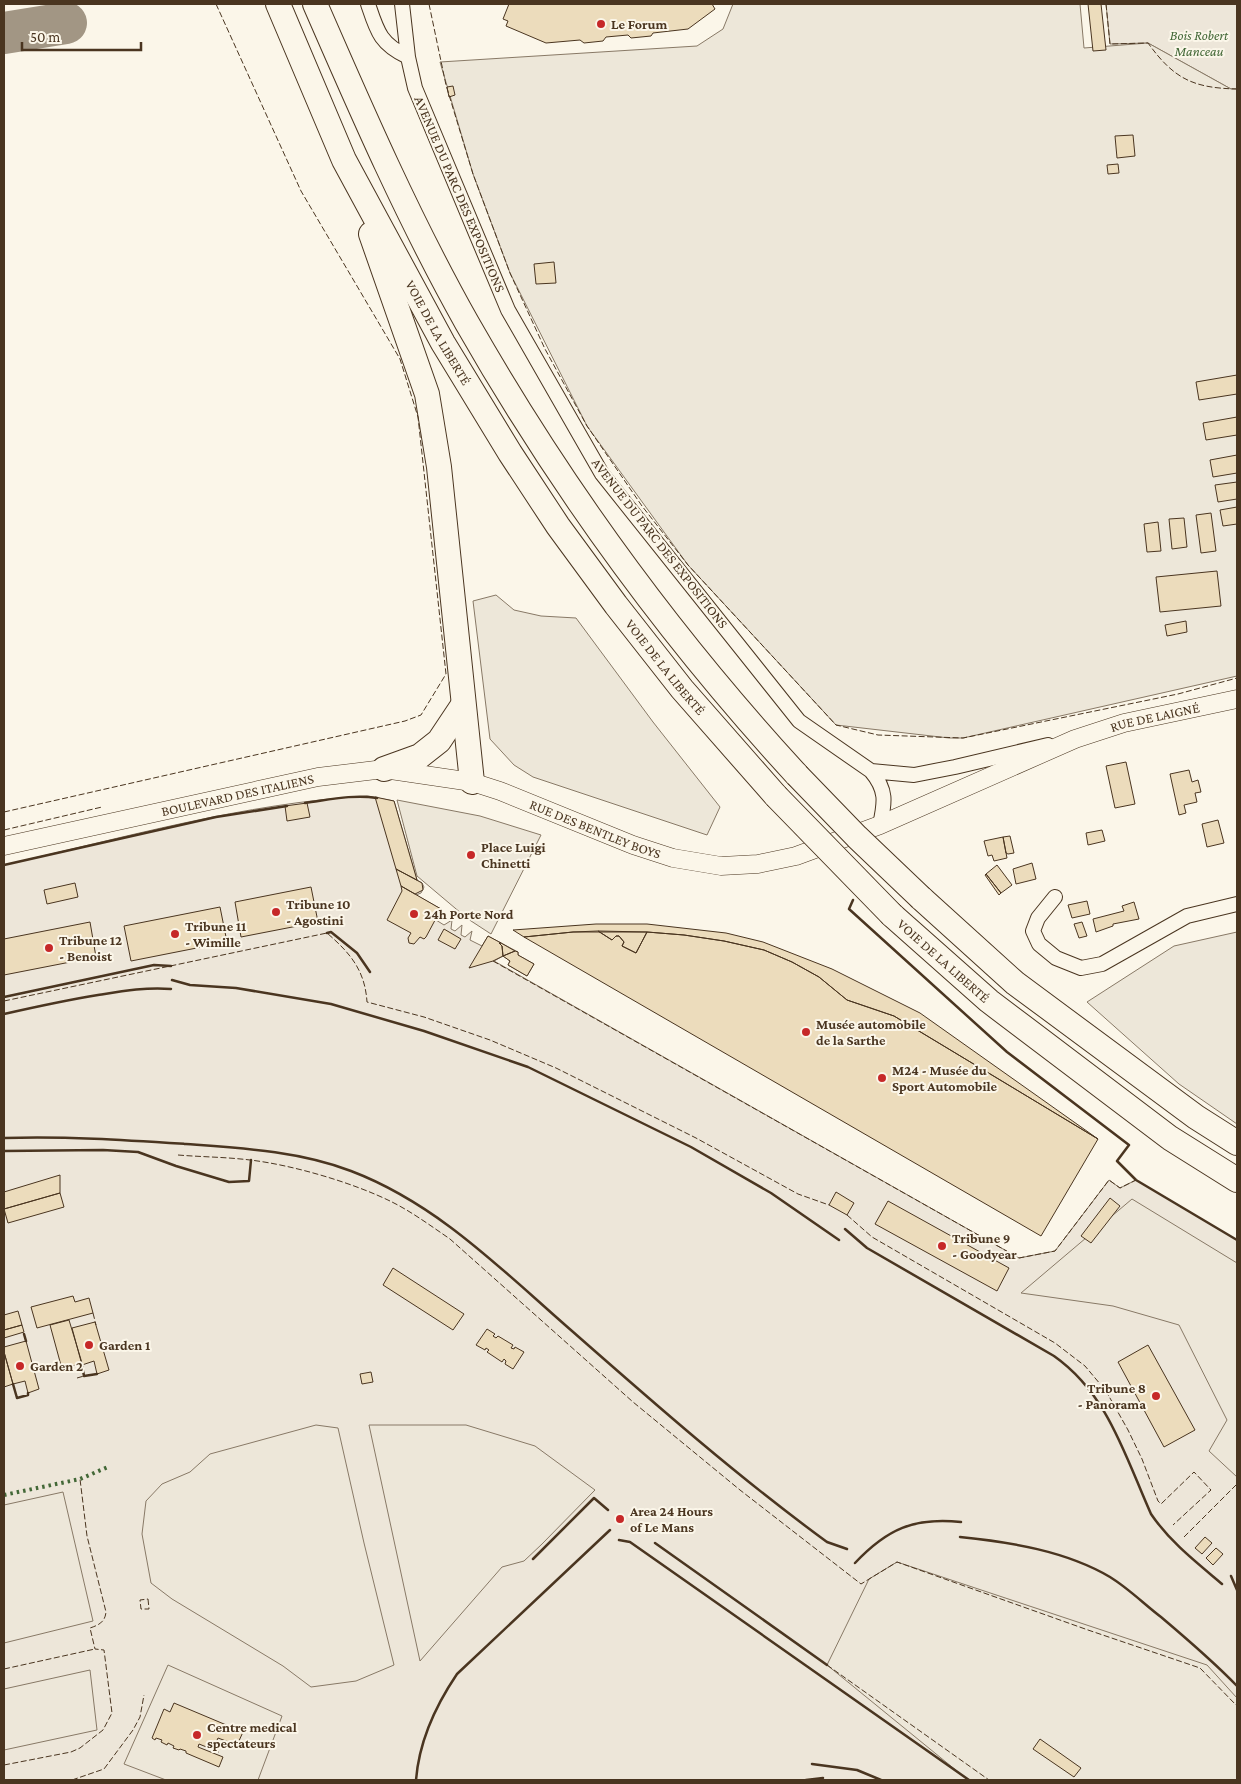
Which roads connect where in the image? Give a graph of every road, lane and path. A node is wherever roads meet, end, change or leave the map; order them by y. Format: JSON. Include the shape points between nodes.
{"nodes":[{"id":1,"x":278,"y":4,"type":"edge"},
{"id":2,"x":315,"y":4,"type":"edge"},
{"id":3,"x":368,"y":4,"type":"edge"},
{"id":4,"x":402,"y":4,"type":"edge"},
{"id":5,"x":408,"y":57,"type":"junction"},
{"id":6,"x":344,"y":160,"type":"junction"},
{"id":7,"x":1237,"y":699,"type":"edge"},
{"id":8,"x":463,"y":705,"type":"junction"},
{"id":9,"x":1075,"y":739,"type":"junction"},
{"id":10,"x":384,"y":769,"type":"junction"},
{"id":11,"x":872,"y":771,"type":"junction"},
{"id":12,"x":472,"y":782,"type":"junction"},
{"id":13,"x":880,"y":825,"type":"junction"},
{"id":14,"x":4,"y":846,"type":"edge"},
{"id":15,"x":1055,"y":897,"type":"dead end"},
{"id":16,"x":1237,"y":904,"type":"edge"},
{"id":17,"x":1237,"y":1143,"type":"edge"},
{"id":18,"x":1237,"y":1180,"type":"edge"}],
"edges":[{"from":1,"to":6,"type":"highway","name":"VOIE DE LA LIBERTÉ"},
{"from":2,"to":17,"type":"highway","name":"VOIE DE LA LIBERTÉ","bridge":true,"via":[[398,189],[466,321],[588,516],[720,688],[857,837],[1015,983],[1196,1117]]},
{"from":3,"to":5,"type":"street","via":[[378,34]]},
{"from":4,"to":5,"type":"street","name":"AVENUE DU PARC DES EXPOSITIONS"},
{"from":5,"to":11,"type":"street","name":"AVENUE DU PARC DES EXPOSITIONS","via":[[415,88],[508,310],[602,474],[799,721]]},
{"from":6,"to":8,"type":"highway","via":[[427,394],[439,467]]},
{"from":6,"to":18,"type":"highway","name":"VOIE DE LA LIBERTÉ","bridge":true,"via":[[485,414],[537,495],[627,620],[682,689],[776,796],[892,915],[997,1007],[1170,1138]]},
{"from":7,"to":9,"type":"street","name":"RUE DE LAIGNÉ","via":[[1124,723]]},
{"from":8,"to":10,"type":"highway","via":[[439,741],[420,756]]},
{"from":8,"to":12,"type":"highway"},
{"from":9,"to":11,"type":"street","via":[[914,774]]},
{"from":9,"to":13,"type":"street","name":"RUE DE LAIGNÉ"},
{"from":10,"to":12,"type":"street","name":"BOULEVARD DES ITALIENS"},
{"from":10,"to":14,"type":"street","name":"BOULEVARD DES ITALIENS","via":[[318,777]]},
{"from":11,"to":13,"type":"street","via":[[884,793]]},
{"from":12,"to":13,"type":"street","name":"RUE DES BENTLEY BOYS","via":[[633,845],[673,858],[720,866],[758,864],[796,856]]},
{"from":15,"to":16,"type":"street","via":[[1038,918],[1033,932],[1039,944],[1056,958],[1081,968],[1102,964],[1187,916]]}]}
